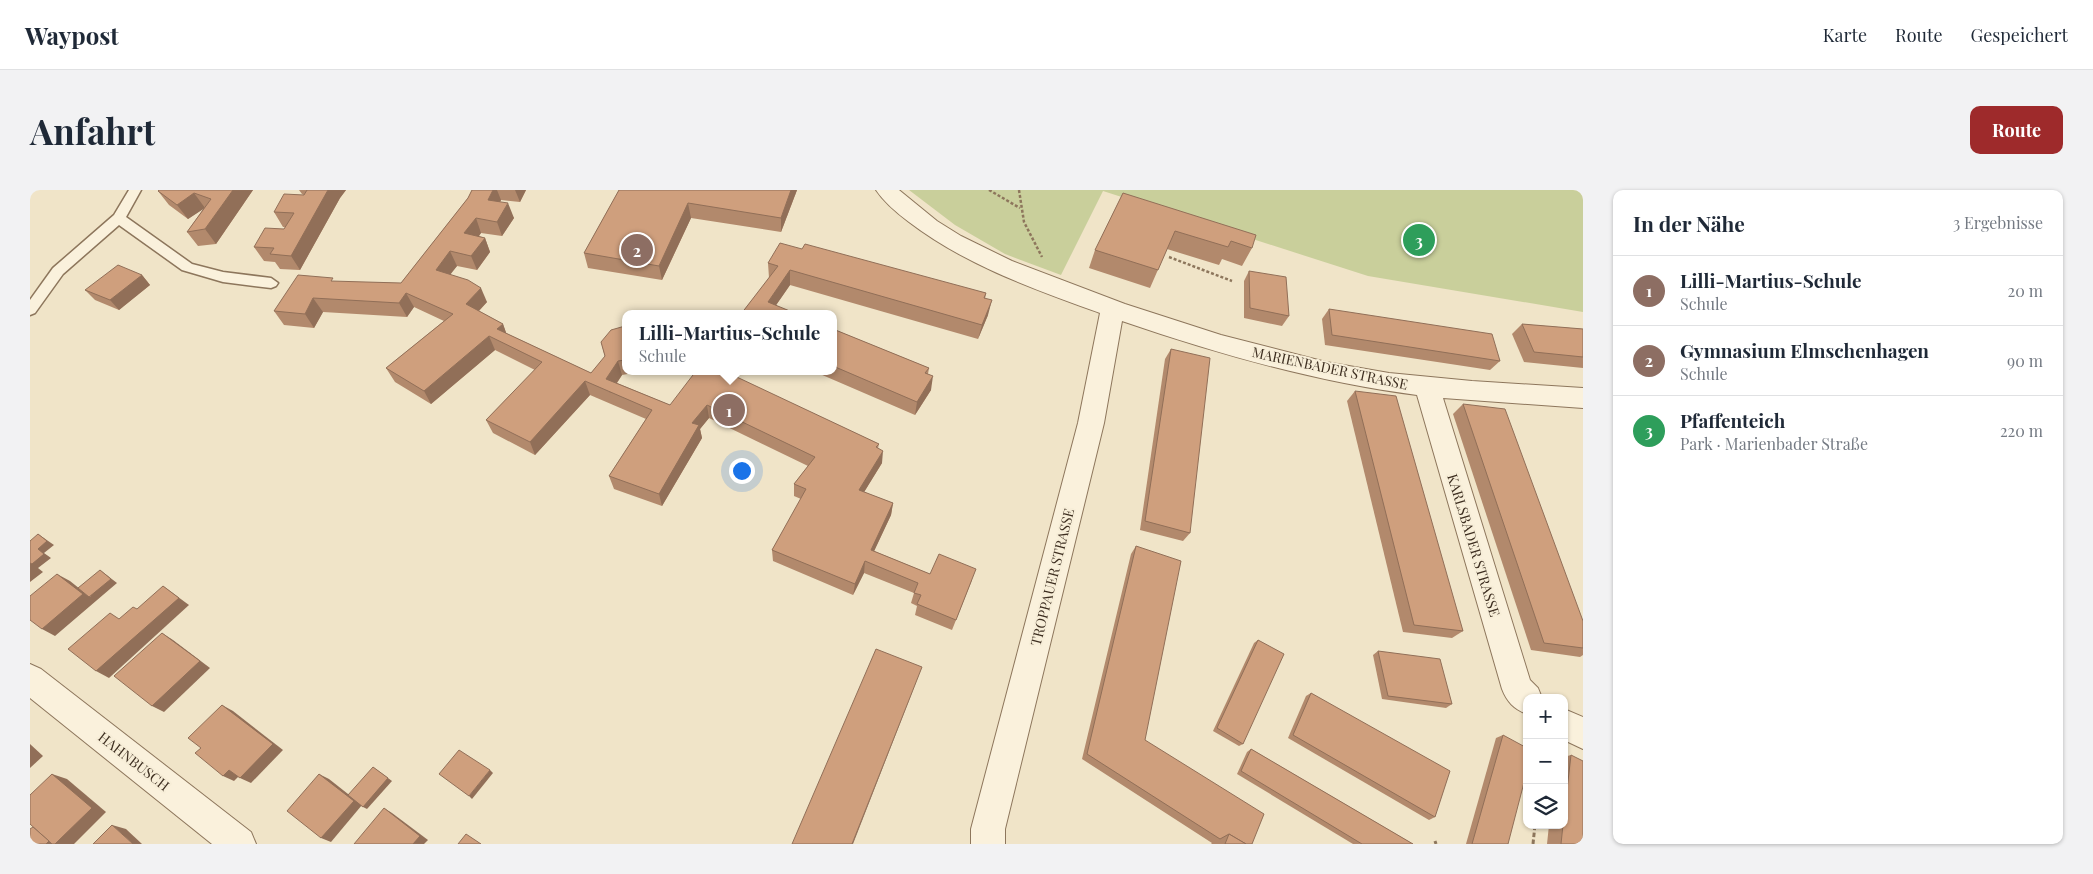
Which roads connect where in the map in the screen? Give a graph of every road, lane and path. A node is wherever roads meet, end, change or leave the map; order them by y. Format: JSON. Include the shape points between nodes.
{"nodes":[{"id":1,"x":134,"y":190,"type":"edge"},
{"id":2,"x":886,"y":190,"type":"edge"},
{"id":3,"x":989,"y":190,"type":"edge"},
{"id":4,"x":1019,"y":190,"type":"edge"},
{"id":5,"x":1020,"y":208,"type":"junction"},
{"id":6,"x":119,"y":218,"type":"junction"},
{"id":7,"x":1169,"y":257,"type":"edge"},
{"id":8,"x":1038,"y":281,"type":"junction"},
{"id":9,"x":1232,"y":281,"type":"dead end"},
{"id":10,"x":271,"y":283,"type":"dead end"},
{"id":11,"x":1112,"y":309,"type":"junction"},
{"id":12,"x":30,"y":310,"type":"edge"},
{"id":13,"x":1427,"y":388,"type":"junction"},
{"id":14,"x":1583,"y":398,"type":"edge"},
{"id":15,"x":30,"y":679,"type":"edge"},
{"id":16,"x":1523,"y":694,"type":"edge"},
{"id":17,"x":1568,"y":726,"type":"edge"},
{"id":18,"x":1583,"y":733,"type":"edge"},
{"id":19,"x":1535,"y":829,"type":"edge"},
{"id":20,"x":239,"y":844,"type":"edge"},
{"id":21,"x":988,"y":844,"type":"edge"},
{"id":22,"x":1533,"y":844,"type":"edge"}],
"edges":[{"from":1,"to":6,"type":"lane"},
{"from":2,"to":8,"type":"street","name":"MARIENBADER STRASSE","via":[[938,233]]},
{"from":3,"to":5,"type":"path"},
{"from":4,"to":5,"type":"path"},
{"from":5,"to":8,"type":"path","via":[[1042,257],[1043,267]]},
{"from":6,"to":10,"type":"lane","via":[[187,267],[223,277]]},
{"from":6,"to":12,"type":"lane","via":[[58,271]]},
{"from":7,"to":9,"type":"path"},
{"from":8,"to":11,"type":"street","name":"MARIENBADER STRASSE"},
{"from":11,"to":13,"type":"street","name":"MARIENBADER STRASSE","via":[[1243,350],[1353,376]]},
{"from":11,"to":21,"type":"street","name":"TROPPAUER STRASSE","via":[[1092,423],[988,829]]},
{"from":13,"to":14,"type":"street","name":"MARIENBADER STRASSE"},
{"from":13,"to":16,"type":"street","name":"KARLSBADER STRASSE","via":[[1517,689]]},
{"from":15,"to":20,"type":"street","name":"HAHNBUSCH"},
{"from":17,"to":18,"type":"street"},
{"from":19,"to":22,"type":"path"}]}
